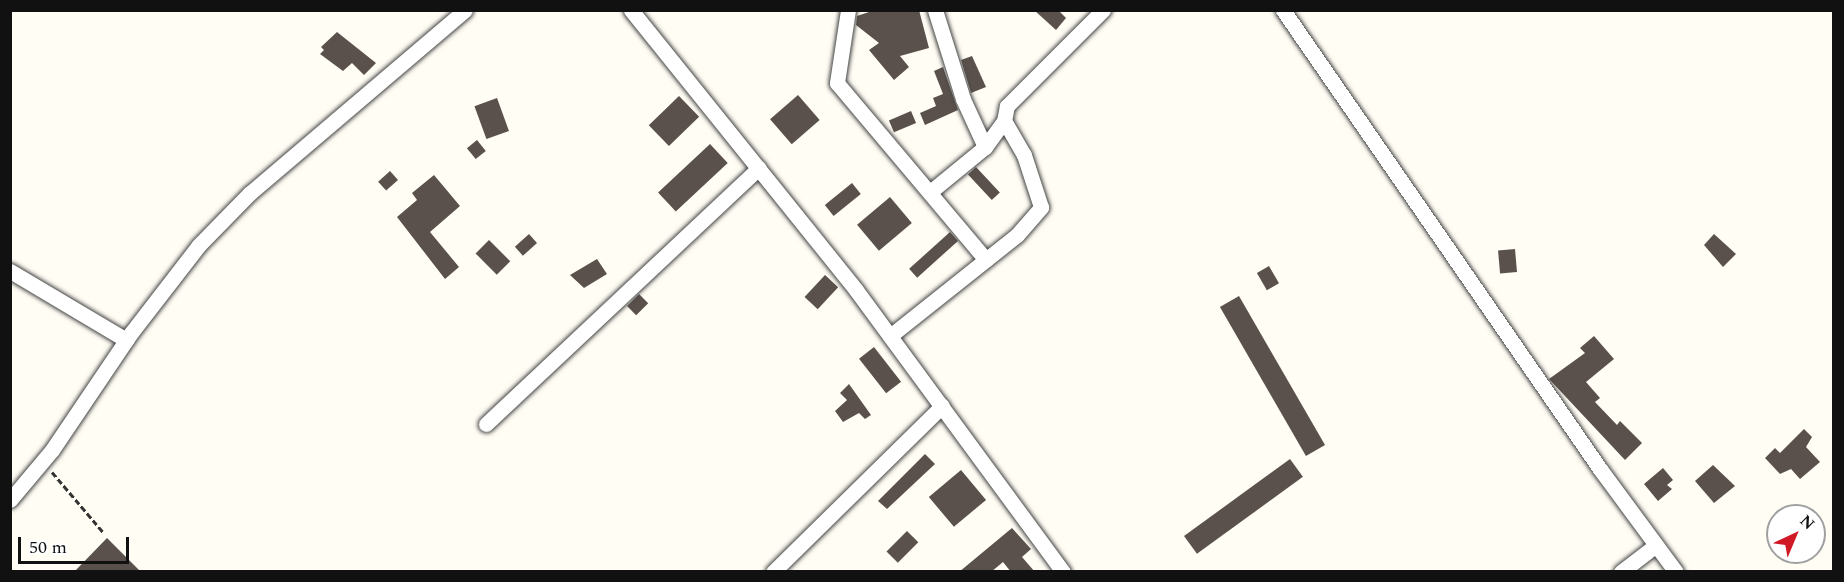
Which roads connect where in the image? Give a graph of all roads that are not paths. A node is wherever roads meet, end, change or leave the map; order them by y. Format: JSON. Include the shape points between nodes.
{"nodes":[{"id":1,"x":465,"y":10,"type":"edge"},
{"id":2,"x":632,"y":10,"type":"edge"},
{"id":3,"x":935,"y":10,"type":"edge"},
{"id":4,"x":1103,"y":10,"type":"edge"},
{"id":5,"x":1283,"y":10,"type":"edge"},
{"id":6,"x":849,"y":11,"type":"edge"},
{"id":7,"x":1004,"y":120,"type":"junction"},
{"id":8,"x":985,"y":147,"type":"junction"},
{"id":9,"x":759,"y":168,"type":"junction"},
{"id":10,"x":930,"y":192,"type":"junction"},
{"id":11,"x":986,"y":260,"type":"junction"},
{"id":12,"x":10,"y":271,"type":"edge"},
{"id":13,"x":890,"y":336,"type":"junction"},
{"id":14,"x":126,"y":340,"type":"junction"},
{"id":15,"x":942,"y":406,"type":"junction"},
{"id":16,"x":486,"y":424,"type":"dead end"},
{"id":17,"x":10,"y":500,"type":"edge"},
{"id":18,"x":1656,"y":545,"type":"junction"},
{"id":19,"x":772,"y":572,"type":"edge"},
{"id":20,"x":1063,"y":572,"type":"edge"},
{"id":21,"x":1621,"y":572,"type":"edge"},
{"id":22,"x":1676,"y":572,"type":"edge"}],
"edges":[{"from":1,"to":14,"type":"street","via":[[250,193],[199,245]]},
{"from":2,"to":9,"type":"street"},
{"from":3,"to":8,"type":"street","via":[[963,99]]},
{"from":4,"to":7,"type":"street","via":[[1023,88],[1007,106]]},
{"from":5,"to":18,"type":"street"},
{"from":6,"to":10,"type":"street","via":[[837,83]]},
{"from":7,"to":8,"type":"street"},
{"from":7,"to":11,"type":"street","via":[[1024,155],[1041,207],[1031,222]]},
{"from":8,"to":10,"type":"street"},
{"from":9,"to":13,"type":"street"},
{"from":9,"to":16,"type":"street"},
{"from":10,"to":11,"type":"street"},
{"from":11,"to":13,"type":"street"},
{"from":12,"to":14,"type":"street"},
{"from":13,"to":15,"type":"street"},
{"from":14,"to":17,"type":"street","via":[[43,461]]},
{"from":15,"to":19,"type":"street"},
{"from":15,"to":20,"type":"street"},
{"from":18,"to":21,"type":"street"},
{"from":18,"to":22,"type":"street"}]}
